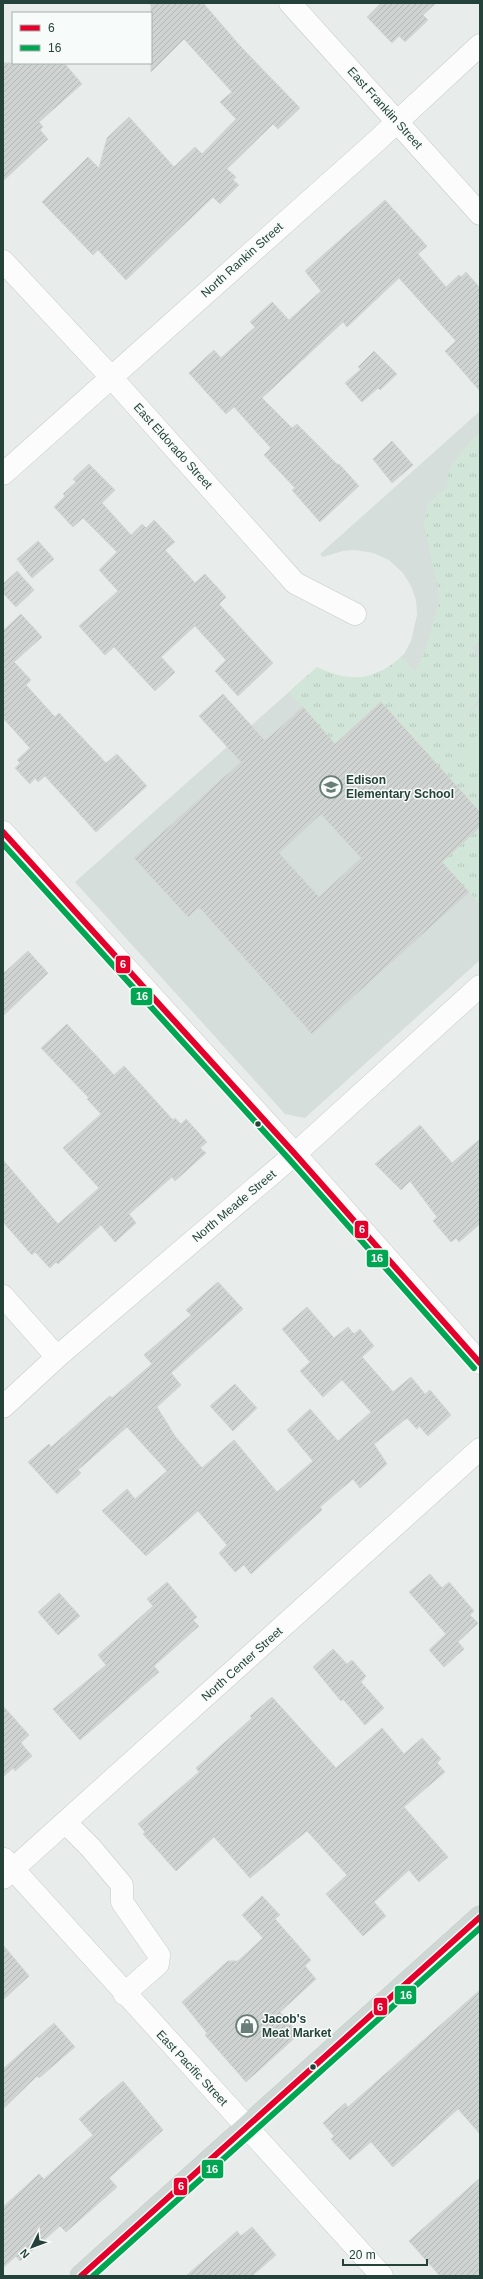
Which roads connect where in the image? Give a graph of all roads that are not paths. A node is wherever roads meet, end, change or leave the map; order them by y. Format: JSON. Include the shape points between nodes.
{"nodes":[{"id":1,"x":290,"y":3,"type":"edge"},
{"id":2,"x":480,"y":45,"type":"edge"},
{"id":3,"x":398,"y":121,"type":"junction"},
{"id":4,"x":480,"y":214,"type":"edge"},
{"id":5,"x":3,"y":261,"type":"edge"},
{"id":6,"x":111,"y":377,"type":"junction"},
{"id":7,"x":3,"y":474,"type":"edge"},
{"id":8,"x":355,"y":614,"type":"dead end"},
{"id":9,"x":3,"y":832,"type":"edge"},
{"id":10,"x":480,"y":986,"type":"edge"},
{"id":11,"x":295,"y":1154,"type":"junction"},
{"id":12,"x":3,"y":1296,"type":"edge"},
{"id":13,"x":57,"y":1357,"type":"junction"},
{"id":14,"x":480,"y":1363,"type":"edge"},
{"id":15,"x":3,"y":1406,"type":"edge"},
{"id":16,"x":480,"y":1449,"type":"edge"},
{"id":17,"x":66,"y":1822,"type":"junction"},
{"id":18,"x":6,"y":1869,"type":"edge"},
{"id":19,"x":480,"y":1917,"type":"edge"},
{"id":20,"x":124,"y":1994,"type":"junction"},
{"id":21,"x":247,"y":2127,"type":"junction"},
{"id":22,"x":81,"y":2276,"type":"edge"},
{"id":23,"x":382,"y":2276,"type":"edge"}],
"edges":[{"from":1,"to":3,"type":"street","name":"East Franklin Street"},
{"from":2,"to":3,"type":"street","name":"North Rankin Street"},
{"from":3,"to":4,"type":"street","name":"East Franklin Street"},
{"from":3,"to":6,"type":"street","name":"North Rankin Street"},
{"from":5,"to":6,"type":"street","name":"East Eldorado Street"},
{"from":6,"to":7,"type":"street","name":"North Rankin Street"},
{"from":6,"to":8,"type":"street","name":"East Eldorado Street","via":[[295,583]]},
{"from":9,"to":11,"type":"street"},
{"from":10,"to":11,"type":"street","name":"North Meade Street"},
{"from":11,"to":13,"type":"street","name":"North Meade Street"},
{"from":11,"to":14,"type":"street"},
{"from":12,"to":13,"type":"street"},
{"from":13,"to":15,"type":"street","name":"North Meade Street"},
{"from":16,"to":17,"type":"street","name":"North Center Street"},
{"from":17,"to":18,"type":"street","name":"North Center Street"},
{"from":17,"to":20,"type":"street","via":[[122,1885],[122,1902],[159,1955],[158,1964]]},
{"from":18,"to":20,"type":"street","name":"East Pacific Street"},
{"from":19,"to":21,"type":"main road"},
{"from":20,"to":21,"type":"street","name":"East Pacific Street"},
{"from":21,"to":22,"type":"main road"},
{"from":21,"to":23,"type":"street","name":"East Pacific Street"}]}
